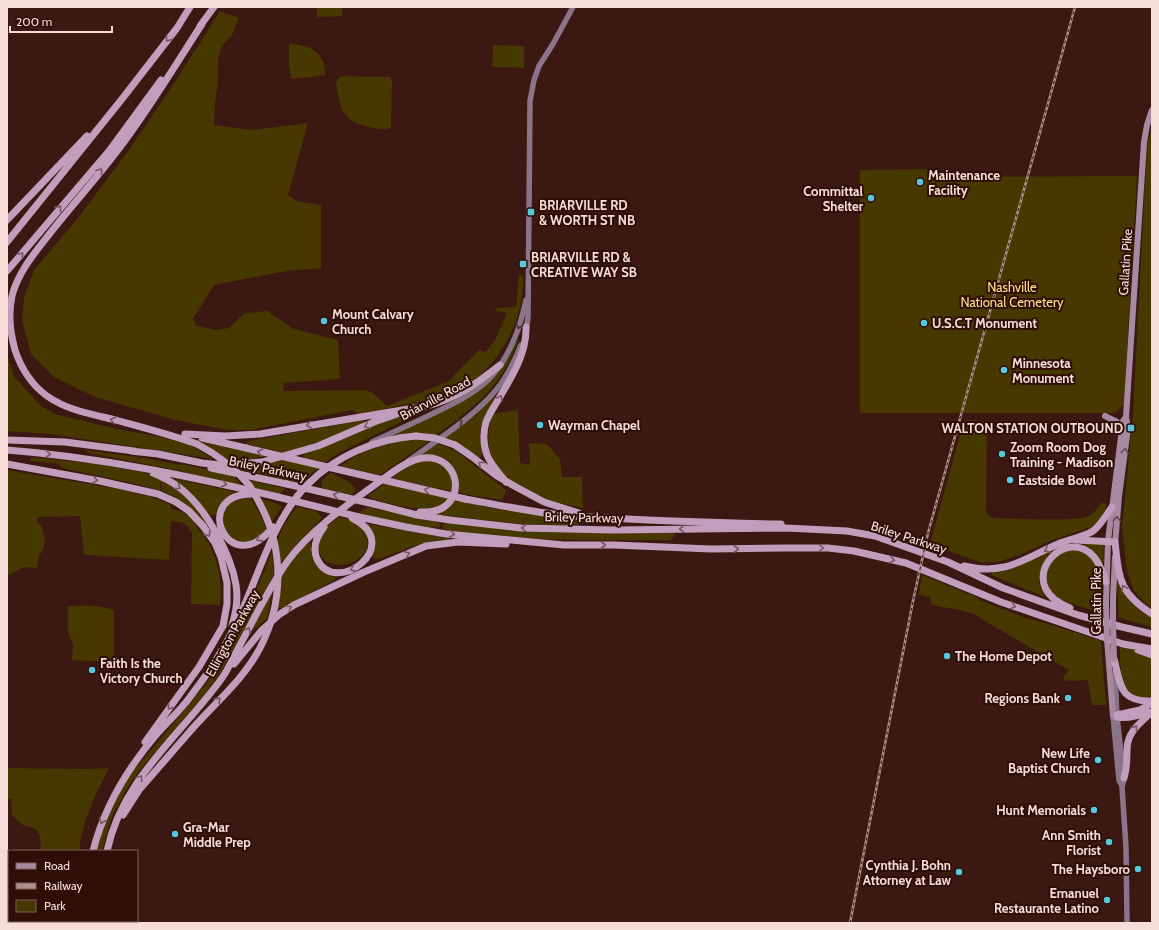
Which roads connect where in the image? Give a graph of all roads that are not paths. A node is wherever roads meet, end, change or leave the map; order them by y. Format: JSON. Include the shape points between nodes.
{"nodes":[{"id":1,"x":190,"y":7,"type":"edge"},
{"id":2,"x":214,"y":7,"type":"edge"},
{"id":3,"x":573,"y":7,"type":"edge"},
{"id":4,"x":202,"y":24,"type":"junction"},
{"id":5,"x":122,"y":99,"type":"junction"},
{"id":6,"x":1152,"y":110,"type":"edge"},
{"id":7,"x":7,"y":221,"type":"edge"},
{"id":8,"x":7,"y":242,"type":"edge"},
{"id":9,"x":7,"y":271,"type":"edge"},
{"id":10,"x":528,"y":288,"type":"junction"},
{"id":11,"x":526,"y":327,"type":"junction"},
{"id":12,"x":500,"y":365,"type":"junction"},
{"id":13,"x":416,"y":407,"type":"junction"},
{"id":14,"x":1105,"y":416,"type":"dead end"},
{"id":15,"x":1126,"y":417,"type":"junction"},
{"id":16,"x":150,"y":430,"type":"junction"},
{"id":17,"x":1121,"y":433,"type":"junction"},
{"id":18,"x":185,"y":434,"type":"junction"},
{"id":19,"x":9,"y":439,"type":"edge"},
{"id":20,"x":8,"y":450,"type":"edge"},
{"id":21,"x":131,"y":451,"type":"junction"},
{"id":22,"x":343,"y":456,"type":"junction"},
{"id":23,"x":7,"y":464,"type":"edge"},
{"id":24,"x":144,"y":468,"type":"junction"},
{"id":25,"x":1117,"y":468,"type":"junction"},
{"id":26,"x":395,"y":471,"type":"junction"},
{"id":27,"x":1122,"y":475,"type":"junction"},
{"id":28,"x":506,"y":482,"type":"junction"},
{"id":29,"x":274,"y":496,"type":"junction"},
{"id":30,"x":294,"y":500,"type":"junction"},
{"id":31,"x":1112,"y":506,"type":"junction"},
{"id":32,"x":402,"y":510,"type":"junction"},
{"id":33,"x":334,"y":514,"type":"junction"},
{"id":34,"x":587,"y":516,"type":"junction"},
{"id":35,"x":356,"y":518,"type":"junction"},
{"id":36,"x":759,"y":526,"type":"junction"},
{"id":37,"x":1074,"y":540,"type":"junction"},
{"id":38,"x":1112,"y":542,"type":"junction"},
{"id":39,"x":564,"y":545,"type":"junction"},
{"id":40,"x":948,"y":562,"type":"junction"},
{"id":41,"x":1106,"y":582,"type":"junction"},
{"id":42,"x":1152,"y":614,"type":"edge"},
{"id":43,"x":1078,"y":615,"type":"junction"},
{"id":44,"x":1152,"y":634,"type":"edge"},
{"id":45,"x":226,"y":641,"type":"junction"},
{"id":46,"x":1124,"y":644,"type":"junction"},
{"id":47,"x":1152,"y":649,"type":"edge"},
{"id":48,"x":1152,"y":655,"type":"edge"},
{"id":49,"x":1111,"y":658,"type":"junction"},
{"id":50,"x":223,"y":677,"type":"junction"},
{"id":51,"x":1152,"y":702,"type":"edge"},
{"id":52,"x":1152,"y":711,"type":"edge"},
{"id":53,"x":1116,"y":716,"type":"junction"},
{"id":54,"x":134,"y":762,"type":"junction"},
{"id":55,"x":1124,"y":778,"type":"junction"},
{"id":56,"x":1122,"y":787,"type":"junction"},
{"id":57,"x":93,"y":850,"type":"edge"},
{"id":58,"x":108,"y":850,"type":"edge"},
{"id":59,"x":108,"y":850,"type":"edge"},
{"id":60,"x":1127,"y":923,"type":"edge"}],
"edges":[{"from":1,"to":5,"type":"highway","one_way":true,"via":[[177,28]]},
{"from":2,"to":4,"type":"highway"},
{"from":3,"to":10,"type":"main road","name":"Briarville Road","via":[[554,44],[539,66],[530,101]]},
{"from":9,"to":4,"type":"highway","one_way":true,"via":[[109,150]]},
{"from":16,"to":4,"type":"highway","one_way":true,"via":[[79,411],[46,395],[28,377],[17,355],[11,333],[10,307],[19,277],[40,246],[129,136]]},
{"from":5,"to":7,"type":"highway"},
{"from":5,"to":8,"type":"highway"},
{"from":6,"to":15,"type":"main road","name":"Gallatin Pike","via":[[1144,142]]},
{"from":10,"to":11,"type":"main road","name":"Briarville Road"},
{"from":10,"to":12,"type":"main road","name":"Briarville Road","one_way":true,"via":[[516,334]]},
{"from":26,"to":11,"type":"main road","name":"Briarville Road","one_way":true,"via":[[488,399],[500,385],[516,357]]},
{"from":28,"to":11,"type":"highway","one_way":true,"via":[[486,453],[484,428],[521,357]]},
{"from":12,"to":13,"type":"highway","via":[[462,393],[434,404]]},
{"from":12,"to":22,"type":"main road","name":"Briarville Road","via":[[470,394]]},
{"from":13,"to":18,"type":"highway","one_way":true,"via":[[260,434]]},
{"from":13,"to":21,"type":"highway","one_way":true,"via":[[318,446],[262,462],[238,465],[208,464]]},
{"from":14,"to":17,"type":"main road","via":[[1117,422]]},
{"from":15,"to":17,"type":"main road","name":"Gallatin Pike"},
{"from":27,"to":15,"type":"main road","name":"Gallatin Pike","one_way":true,"via":[[1128,428]]},
{"from":16,"to":18,"type":"highway"},
{"from":58,"to":16,"type":"highway","one_way":true,"bridge":true,"via":[[124,813],[139,790],[241,675],[260,649],[272,618],[279,586],[276,547],[270,524],[250,486],[233,468],[212,452],[197,444]]},
{"from":17,"to":25,"type":"main road","name":"Gallatin Pike"},
{"from":34,"to":18,"type":"highway","one_way":true,"bridge":true,"via":[[548,513],[465,499]]},
{"from":19,"to":21,"type":"highway","name":"Briley Parkway","via":[[65,442]]},
{"from":20,"to":24,"type":"highway","name":"Briley Parkway","one_way":true,"via":[[54,454]]},
{"from":32,"to":21,"type":"highway","name":"Briley Parkway","one_way":true,"bridge":true},
{"from":28,"to":22,"type":"highway","name":"Ellington Parkway","one_way":true,"bridge":true,"via":[[455,446],[435,438],[416,436],[381,442]]},
{"from":22,"to":30,"type":"highway","name":"Ellington Parkway","via":[[320,473]]},
{"from":23,"to":54,"type":"highway","one_way":true,"via":[[158,494],[190,511],[203,526],[221,557],[227,583],[223,626],[199,667]]},
{"from":24,"to":29,"type":"highway","name":"Briley Parkway","one_way":true},
{"from":24,"to":45,"type":"highway","one_way":true,"via":[[167,479],[195,502],[222,542],[236,586],[233,621]]},
{"from":25,"to":27,"type":"main road"},
{"from":25,"to":31,"type":"main road","name":"Gallatin Pike"},
{"from":26,"to":32,"type":"highway","name":"Ellington Parkway","via":[[417,459],[433,458],[444,462],[450,468],[455,481],[453,496],[444,507],[424,512]]},
{"from":26,"to":33,"type":"highway","name":"Ellington Parkway"},
{"from":38,"to":27,"type":"main road","name":"Gallatin Pike","one_way":true},
{"from":28,"to":34,"type":"highway","name":"Ellington Parkway","via":[[544,502]]},
{"from":30,"to":29,"type":"highway","one_way":true,"via":[[268,534],[258,541],[244,545],[227,539],[219,520],[227,503],[242,495]]},
{"from":29,"to":33,"type":"highway","name":"Briley Parkway","bridge":true},
{"from":30,"to":45,"type":"highway","name":"Ellington Parkway","via":[[275,533]]},
{"from":31,"to":37,"type":"highway","via":[[1099,526]]},
{"from":31,"to":38,"type":"main road","name":"Gallatin Pike"},
{"from":36,"to":32,"type":"highway","name":"Briley Parkway","one_way":true,"via":[[613,530],[521,528],[450,520]]},
{"from":33,"to":35,"type":"highway","bridge":true},
{"from":35,"to":33,"type":"highway","one_way":true,"via":[[366,527],[371,537],[367,559],[352,570],[331,571],[318,561],[315,543]]},
{"from":50,"to":33,"type":"highway","name":"Ellington Parkway","one_way":true,"via":[[288,560]]},
{"from":34,"to":36,"type":"highway"},
{"from":35,"to":39,"type":"highway","name":"Briley Parkway","one_way":true,"via":[[446,534]]},
{"from":36,"to":40,"type":"highway","name":"Briley Parkway","via":[[847,531],[875,536]]},
{"from":37,"to":38,"type":"highway"},
{"from":37,"to":40,"type":"highway","one_way":true,"via":[[1060,543],[1020,563],[1002,568],[977,569]]},
{"from":38,"to":41,"type":"main road","name":"Gallatin Pike"},
{"from":42,"to":38,"type":"highway","one_way":true,"via":[[1136,602],[1123,587]]},
{"from":38,"to":49,"type":"main road","name":"Gallatin Pike","bridge":true},
{"from":39,"to":46,"type":"highway","name":"Briley Parkway","one_way":true,"via":[[711,549],[828,548],[854,551],[906,563],[1001,602]]},
{"from":50,"to":39,"type":"highway","one_way":true,"via":[[262,630],[284,611],[364,572],[426,546],[458,542]]},
{"from":40,"to":43,"type":"highway","name":"Briley Parkway","via":[[1003,588]]},
{"from":41,"to":43,"type":"highway","via":[[1099,563],[1082,549],[1068,548],[1055,553],[1044,571],[1046,588],[1054,599]]},
{"from":41,"to":49,"type":"main road","name":"Gallatin Pike","bridge":true},
{"from":43,"to":44,"type":"highway","name":"Briley Parkway"},
{"from":45,"to":54,"type":"highway","name":"Ellington Parkway","via":[[189,698]]},
{"from":46,"to":47,"type":"highway","name":"Briley Parkway"},
{"from":46,"to":48,"type":"highway"},
{"from":49,"to":51,"type":"highway","via":[[1125,694],[1137,701]]},
{"from":49,"to":53,"type":"main road","name":"Gallatin Pike"},
{"from":59,"to":50,"type":"highway","name":"Ellington Parkway","one_way":true,"via":[[115,825],[136,782]]},
{"from":51,"to":53,"type":"highway","via":[[1140,710]]},
{"from":52,"to":53,"type":"highway","via":[[1126,719]]},
{"from":55,"to":52,"type":"highway","one_way":true,"via":[[1128,738],[1132,730]]},
{"from":53,"to":55,"type":"main road","name":"Gallatin Pike"},
{"from":53,"to":56,"type":"main road","name":"Gallatin Pike","via":[[1119,780]]},
{"from":54,"to":57,"type":"highway","name":"Ellington Parkway","one_way":true,"via":[[108,808]]},
{"from":55,"to":56,"type":"main road","name":"Gallatin Pike"},
{"from":56,"to":60,"type":"main road","name":"Gallatin Pike"}]}
